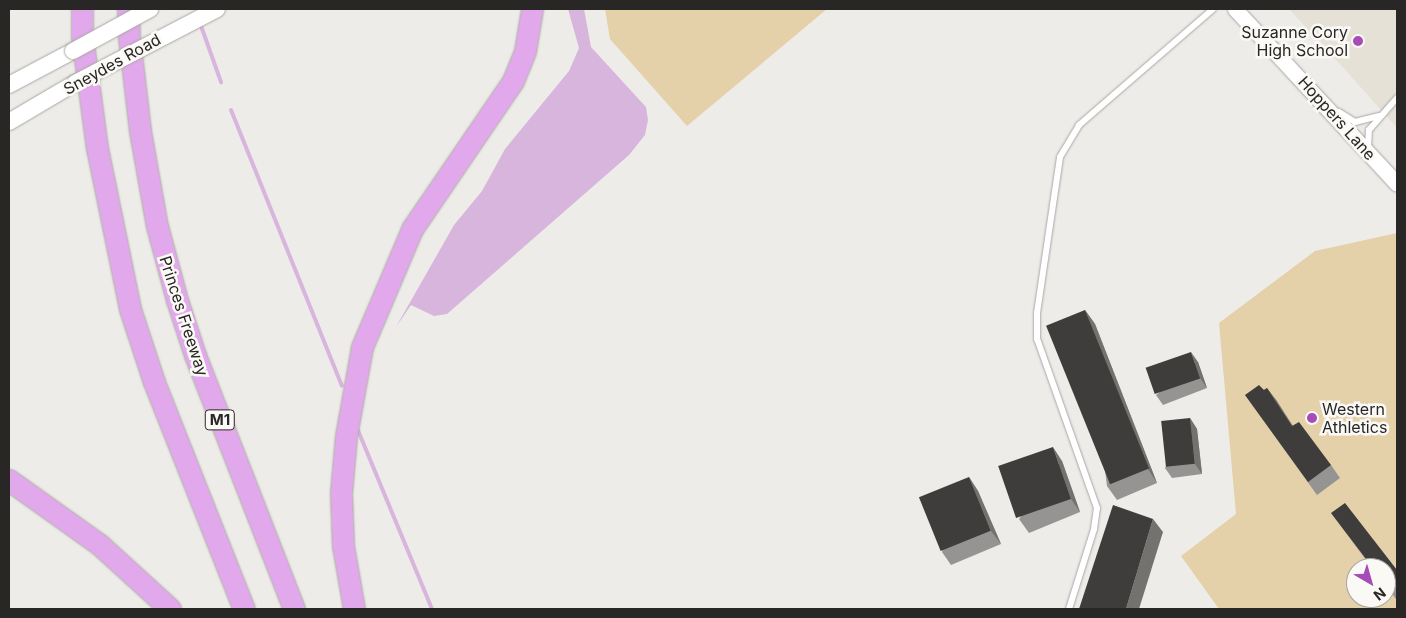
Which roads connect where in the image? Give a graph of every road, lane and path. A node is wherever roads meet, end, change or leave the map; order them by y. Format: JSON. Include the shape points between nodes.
{"nodes":[{"id":1,"x":82,"y":9,"type":"edge"},
{"id":2,"x":128,"y":9,"type":"edge"},
{"id":3,"x":150,"y":9,"type":"edge"},
{"id":4,"x":217,"y":9,"type":"edge"},
{"id":5,"x":532,"y":9,"type":"edge"},
{"id":6,"x":1213,"y":9,"type":"edge"},
{"id":7,"x":1235,"y":9,"type":"edge"},
{"id":8,"x":9,"y":84,"type":"edge"},
{"id":9,"x":1317,"y":95,"type":"junction"},
{"id":10,"x":1397,"y":98,"type":"edge"},
{"id":11,"x":1379,"y":116,"type":"junction"},
{"id":12,"x":9,"y":122,"type":"edge"},
{"id":13,"x":1368,"y":152,"type":"junction"},
{"id":14,"x":1397,"y":184,"type":"edge"},
{"id":15,"x":9,"y":480,"type":"edge"},
{"id":16,"x":170,"y":609,"type":"edge"},
{"id":17,"x":244,"y":609,"type":"edge"},
{"id":18,"x":294,"y":609,"type":"edge"},
{"id":19,"x":354,"y":609,"type":"edge"},
{"id":20,"x":1069,"y":609,"type":"edge"}],
"edges":[{"from":1,"to":17,"type":"highway","via":[[82,36],[97,148],[130,309],[154,382]]},
{"from":2,"to":18,"type":"highway","name":"Princes Freeway","number":"M1","via":[[140,131],[157,226],[177,300],[195,355]]},
{"from":3,"to":8,"type":"main road","name":"Sneydes Road","bridge":true},
{"from":4,"to":12,"type":"main road","name":"Sneydes Road","bridge":true,"via":[[75,83]]},
{"from":5,"to":19,"type":"highway","via":[[525,51],[512,81],[412,229],[362,347],[346,436],[341,494],[344,546]]},
{"from":6,"to":20,"type":"lane","via":[[1079,125],[1060,157],[1037,313],[1037,338],[1097,508],[1094,529]]},
{"from":7,"to":9,"type":"street","name":"Hoppers Lane"},
{"from":9,"to":11,"type":"lane","via":[[1355,122]]},
{"from":9,"to":13,"type":"street","name":"Hoppers Lane"},
{"from":10,"to":11,"type":"lane"},
{"from":11,"to":13,"type":"lane","via":[[1366,139]]},
{"from":13,"to":14,"type":"street","name":"Hoppers Lane"},
{"from":15,"to":16,"type":"highway","via":[[100,545]]}]}
